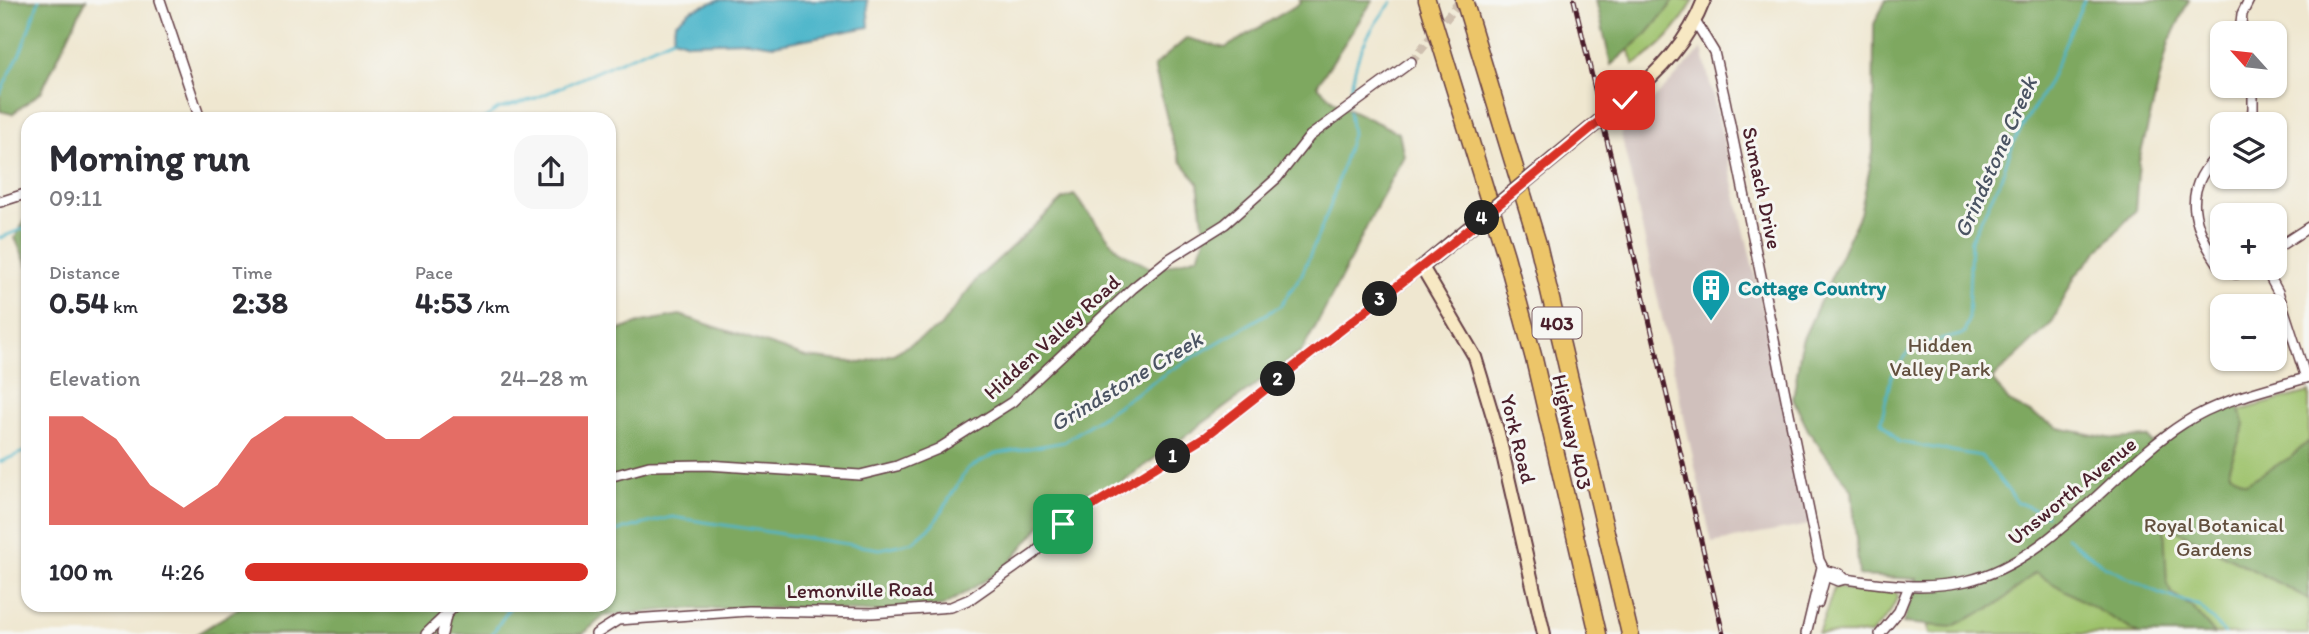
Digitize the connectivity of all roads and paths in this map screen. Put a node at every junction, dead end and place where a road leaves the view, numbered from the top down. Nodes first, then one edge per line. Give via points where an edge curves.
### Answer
1 (160, 0) edge
2 (1427, 0) edge
3 (1464, 0) edge
4 (1704, 0) edge
5 (2249, 0) edge
6 (1695, 21) junction
7 (2241, 21) edge
8 (1411, 62) tunnel mouth
9 (198, 112) edge
10 (2210, 162) edge
11 (21, 195) edge
12 (0, 202) edge
13 (2309, 227) edge
14 (2287, 241) edge
15 (2210, 248) edge
16 (1422, 267) junction
17 (2272, 280) edge
18 (2308, 377) edge
19 (616, 475) edge
20 (1824, 569) junction
21 (1909, 586) junction
22 (450, 612) edge
23 (446, 617) junction
24 (426, 634) edge
25 (442, 634) edge
26 (596, 634) edge
27 (1544, 634) edge
28 (1598, 634) edge
29 (1630, 634) edge
30 (1806, 634) edge
31 (1880, 634) edge

1 - 9 street
2 - 28 highway, Highway 403 / 403 via 1510,268
3 - 29 highway, Highway 403 / 403 via 1538,244
4 - 6 street, Lemonville Road
5 - 7 street
6 - 16 street, Lemonville Road, bridge via 1674,54 1625,100
6 - 20 street, Sumach Drive via 1714,52
8 - 19 street, Hidden Valley Road via 1310,136 1277,178 1225,224 1133,288 1012,402 938,449 860,475 708,465 649,466
10 - 15 street via 2194,190 2194,205
11 - 12 street
13 - 14 street
16 - 26 street, Lemonville Road via 1206,436 1063,524 1034,554 970,599 951,607 872,613 749,611 618,620
16 - 27 street, York Road via 1475,357
17 - 18 street
18 - 21 street, Unsworth Avenue via 2217,406 2185,422 2008,565 1942,585
20 - 21 street, Unsworth Avenue via 1838,581
20 - 30 street via 1820,600
21 - 31 street via 1899,611
22 - 23 street
23 - 24 street
23 - 25 street

